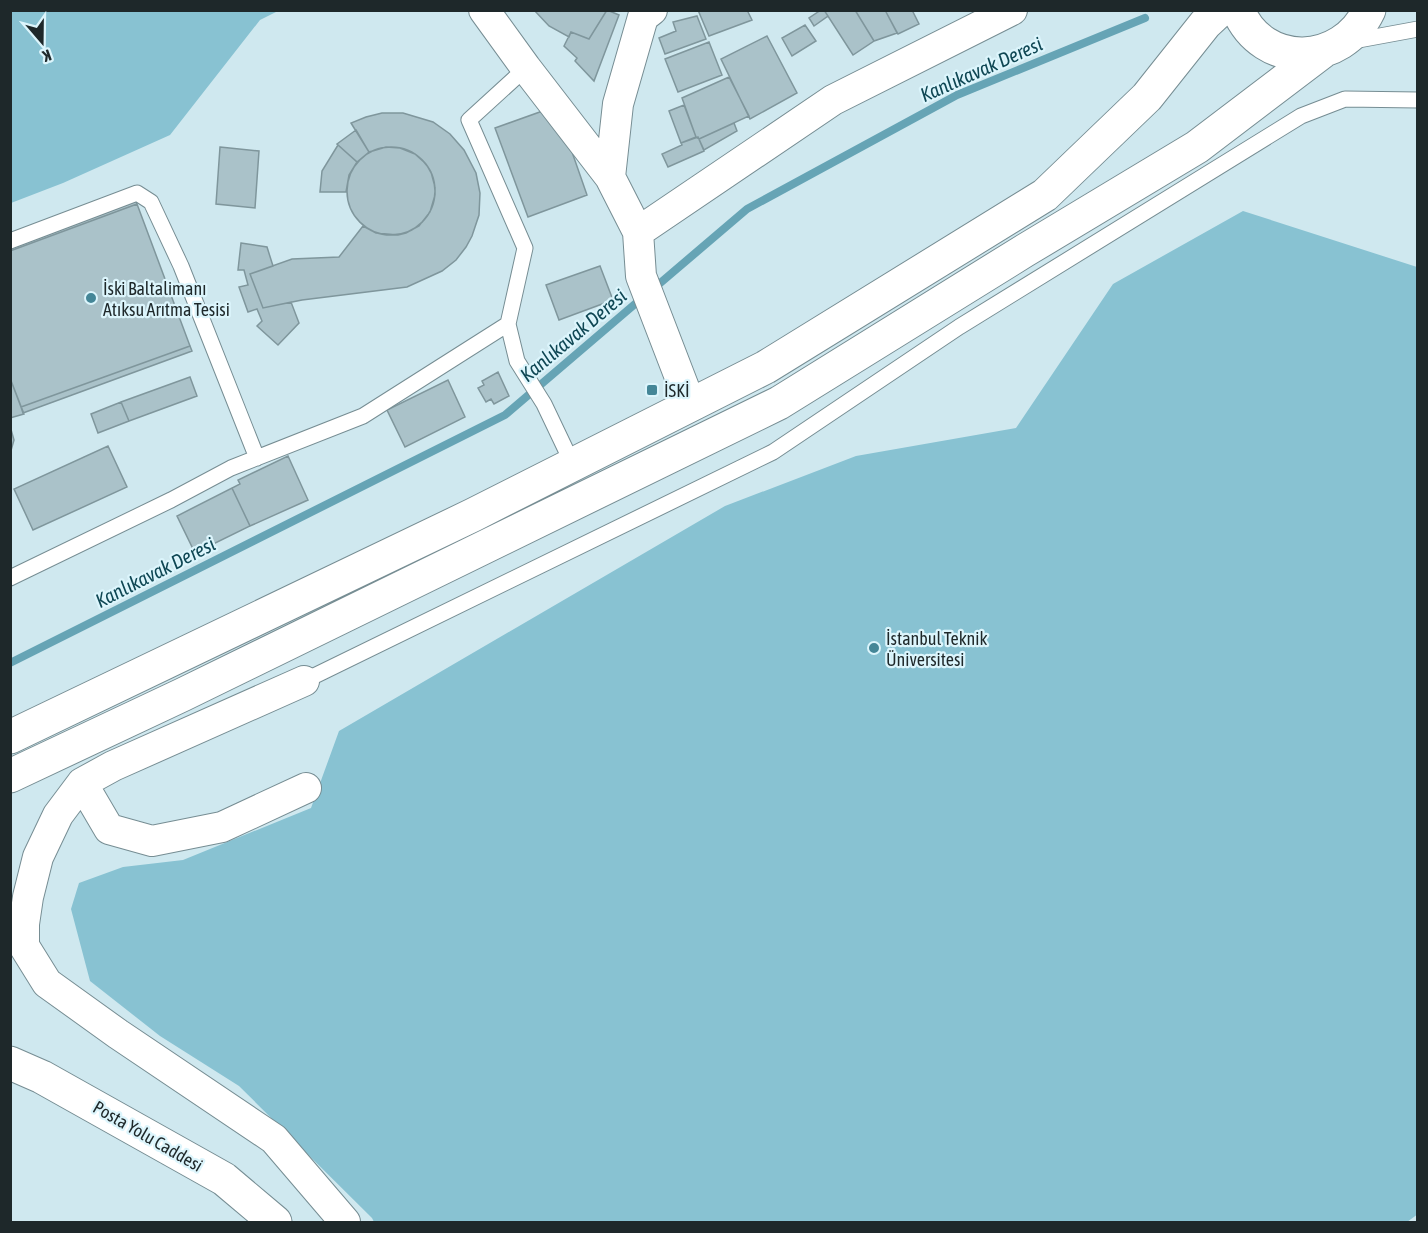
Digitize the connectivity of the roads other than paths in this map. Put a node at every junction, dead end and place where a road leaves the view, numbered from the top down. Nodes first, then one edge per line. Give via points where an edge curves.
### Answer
1 (484, 10) edge
2 (651, 10) edge
3 (1012, 10) edge
4 (1220, 10) edge
5 (1238, 10) edge
6 (1369, 10) edge
7 (1418, 29) edge
8 (1332, 48) junction
9 (526, 68) junction
10 (1418, 100) edge
11 (610, 177) junction
12 (638, 232) junction
13 (10, 241) edge
14 (508, 324) junction
15 (691, 406) junction
16 (257, 458) junction
17 (573, 465) junction
18 (10, 578) edge
19 (304, 681) joint
20 (10, 737) edge
21 (10, 776) edge
22 (82, 783) junction
23 (306, 788) dead end
24 (10, 1064) edge
25 (275, 1222) edge
26 (345, 1222) edge

1 - 9 street
2 - 11 street via 643,17 618,105
3 - 12 street via 833,99
4 - 15 main road via 1147,97 1045,195 766,367
5 - 8 main road via 1259,39 1273,48 1306,55
6 - 8 main road via 1357,30
7 - 8 lane
8 - 21 main road via 1197,147 779,403
9 - 11 street
9 - 14 lane via 469,120 525,248
10 - 19 lane via 1345,99 1300,116 959,327 772,452
11 - 12 street
12 - 15 street via 641,276
13 - 16 lane via 137,193 151,202 181,266
14 - 16 lane via 363,416
14 - 17 lane via 517,361 544,404
15 - 17 main road
16 - 18 lane
17 - 20 main road
19 - 22 street
22 - 23 street via 109,829 152,841 222,827
22 - 26 street via 58,815 38,857 28,897 24,946 47,983 274,1139
24 - 25 main road, Posta Yolu Caddesi via 42,1077 224,1179

